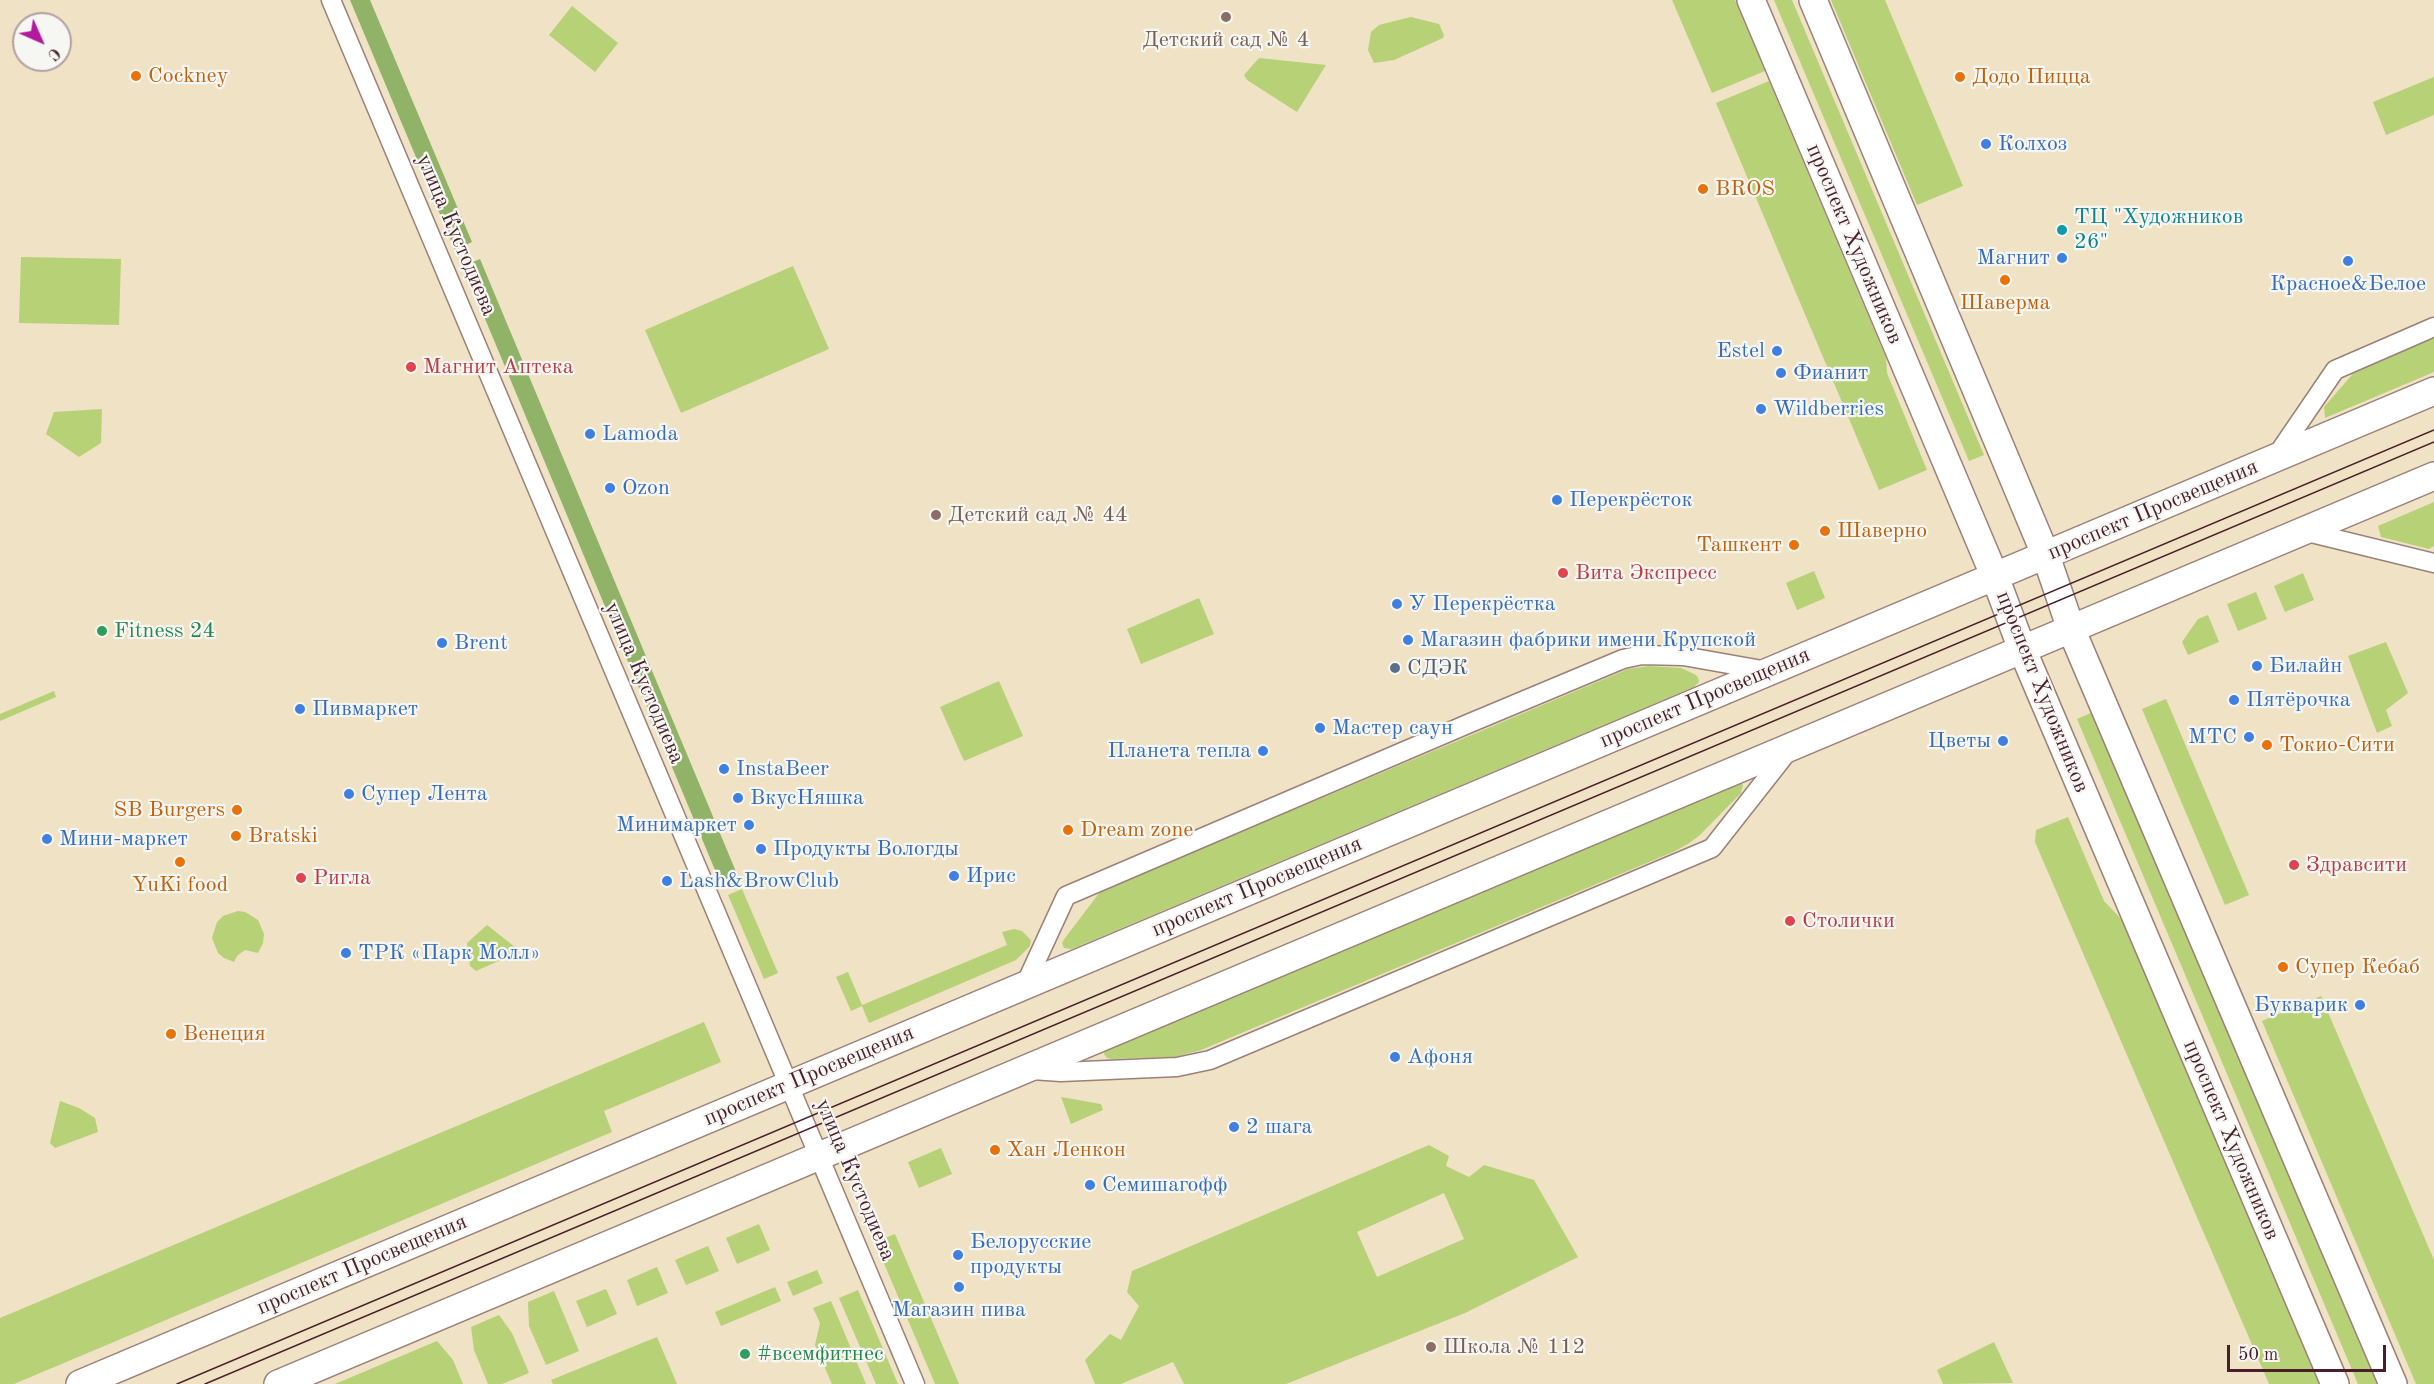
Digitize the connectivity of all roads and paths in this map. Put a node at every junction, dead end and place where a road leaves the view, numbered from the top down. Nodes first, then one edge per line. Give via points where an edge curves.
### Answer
1 (330, 0) edge
2 (1751, 0) edge
3 (1813, 0) edge
4 (2434, 327) edge
5 (2434, 391) edge
6 (2275, 459) junction
7 (2434, 476) edge
8 (2303, 531) junction
9 (2046, 556) junction
10 (2434, 563) edge
11 (1995, 577) junction
12 (2071, 628) junction
13 (2022, 649) junction
14 (1769, 671) junction
15 (1792, 747) junction
16 (1025, 985) junction
17 (1024, 1070) junction
18 (789, 1085) junction
19 (819, 1157) junction
20 (80, 1384) edge
21 (278, 1384) edge
22 (915, 1384) edge
23 (2335, 1384) edge
24 (2393, 1384) edge

1 - 18 street, улица Кустодиева
2 - 11 main road, проспект Художников
3 - 9 main road
4 - 6 street via 2335,370
5 - 6 main road, проспект Просвещения
6 - 9 main road, проспект Просвещения
7 - 8 main road
8 - 10 street
8 - 12 main road
9 - 11 main road, проспект Просвещения
9 - 12 main road
11 - 13 main road, проспект Художников
11 - 14 main road, проспект Просвещения
12 - 13 main road
12 - 24 main road
13 - 15 main road
13 - 23 main road, проспект Художников
14 - 16 main road, проспект Просвещения
14 - 16 street via 1683,656 1642,655 1623,659 1470,723 1066,896
15 - 17 main road
15 - 17 street via 1712,848 1221,1055 1176,1067
16 - 18 main road, проспект Просвещения
17 - 19 main road
18 - 19 street, улица Кустодиева
18 - 20 main road, проспект Просвещения
19 - 21 main road
19 - 22 street, улица Кустодиева

